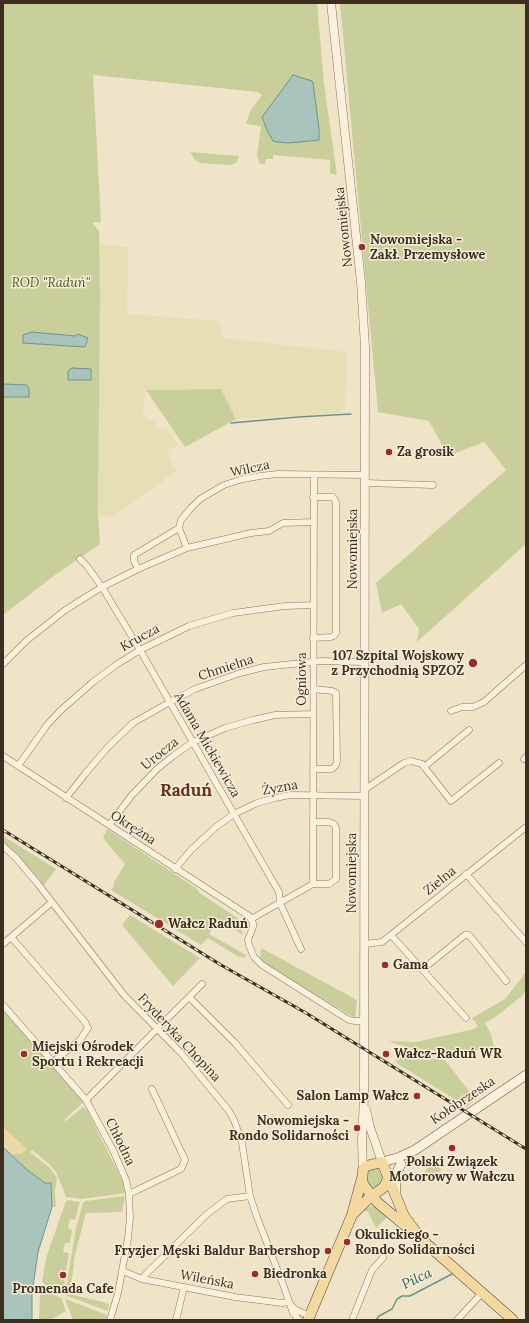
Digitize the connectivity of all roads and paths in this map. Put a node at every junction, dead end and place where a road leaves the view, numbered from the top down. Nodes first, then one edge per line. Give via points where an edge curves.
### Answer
1 (331, 3) edge
2 (314, 475) junction
3 (365, 479) junction
4 (433, 485) dead end
5 (313, 497) junction
6 (314, 522) junction
7 (179, 528) junction
8 (187, 548) junction
9 (80, 559) dead end
10 (138, 569) junction
11 (102, 587) junction
12 (314, 605) junction
13 (313, 638) junction
14 (140, 650) junction
15 (314, 662) junction
16 (365, 662) junction
17 (3, 664) edge
18 (526, 665) edge
19 (314, 690) junction
20 (170, 702) junction
21 (451, 711) dead end
22 (313, 714) junction
23 (470, 730) dead end
24 (193, 742) junction
25 (3, 756) edge
26 (500, 763) dead end
27 (18, 766) junction
28 (424, 766) junction
29 (313, 769) junction
30 (364, 793) junction
31 (313, 795) junction
32 (66, 798) junction
33 (234, 814) junction
34 (313, 822) junction
35 (109, 825) junction
36 (526, 827) edge
37 (3, 846) edge
38 (175, 869) junction
39 (466, 874) junction
40 (313, 884) junction
41 (52, 902) junction
42 (280, 902) junction
43 (251, 919) junction
44 (391, 935) junction
45 (11, 937) junction
46 (526, 942) edge
47 (3, 944) edge
48 (364, 944) junction
49 (301, 950) dead end
50 (423, 969) junction
51 (506, 981) dead end
52 (202, 984) dead end
53 (189, 997) junction
54 (3, 1005) edge
55 (466, 1018) dead end
56 (363, 1021) junction
57 (156, 1028) junction
58 (53, 1062) junction
59 (526, 1075) edge
60 (152, 1088) dead end
61 (364, 1097) junction
62 (86, 1100) junction
63 (288, 1105) dead end
64 (415, 1150) junction
65 (382, 1162) junction
66 (401, 1164) junction
67 (362, 1174) junction
68 (388, 1180) junction
69 (129, 1194) junction
70 (250, 1196) junction
71 (371, 1196) junction
72 (398, 1203) junction
73 (352, 1215) junction
74 (421, 1239) junction
75 (383, 1258) dead end
76 (122, 1271) junction
77 (142, 1279) junction
78 (184, 1287) junction
79 (482, 1293) junction
80 (289, 1303) junction
81 (309, 1318) edge
82 (110, 1320) edge
83 (176, 1320) edge
84 (299, 1320) edge
85 (352, 1320) edge
86 (457, 1320) edge
87 (512, 1320) edge

1 - 3 street, Nowomiejska via 362,282 365,347
2 - 3 street, Wilcza
2 - 5 street, Ogniowa
2 - 7 street, Wilcza via 260,476 224,485 200,499 181,520
3 - 4 street, Wilcza
3 - 16 street, Nowomiejska
5 - 6 street, Ogniowa
5 - 13 street via 333,497 336,502 336,633 331,638
6 - 8 street via 283,523 269,531
6 - 12 street, Ogniowa
7 - 8 street
7 - 10 street via 134,555
8 - 10 street
9 - 11 street, Adama Mickiewicza
10 - 11 street
11 - 14 street, Adama Mickiewicza
11 - 17 street via 45,625
12 - 13 street, Ogniowa
12 - 14 street, Krucza via 233,613 189,626
13 - 15 street, Ogniowa
14 - 20 street, Adama Mickiewicza
14 - 27 street, Krucza via 93,682 60,711
15 - 16 street, Chmielna
15 - 19 street, Ogniowa
15 - 20 street, Chmielna via 264,667 240,673
16 - 30 street, Nowomiejska
18 - 21 street via 484,702
19 - 22 street, Ogniowa
19 - 29 street via 332,691 338,697 336,765 332,769
20 - 24 street, Adama Mickiewicza
20 - 32 street, Chmielna via 133,722
22 - 24 street, Urocza via 275,715 253,720
22 - 29 street, Ogniowa
23 - 28 street
24 - 33 street, Adama Mickiewicza
24 - 35 street, Urocza via 157,769 132,795
25 - 27 street, Okrężna
26 - 28 street via 451,801
27 - 32 street, Okrężna
28 - 30 street via 411,761 404,763
29 - 31 street, Ogniowa
30 - 31 street, Żyzna
30 - 48 street, Nowomiejska
31 - 33 street, Żyzna via 275,798
31 - 34 street, Ogniowa
32 - 35 street, Okrężna
33 - 38 street, Żyzna via 205,836
33 - 42 street, Adama Mickiewicza via 279,892
34 - 40 street, Ogniowa
34 - 40 street via 329,822 336,828 336,879 329,884
35 - 38 street, Okrężna
36 - 39 street, Zielna
37 - 41 street, Fryderyka Chopina
38 - 43 street, Okrężna
39 - 44 street, Zielna
39 - 46 street
40 - 42 street
41 - 45 street
41 - 57 street, Fryderyka Chopina via 120,991
42 - 43 street
42 - 49 street, Adama Mickiewicza
43 - 56 street via 253,927 248,940 258,961 349,1020
44 - 48 street, Zielna via 382,942
44 - 50 street
45 - 47 street
45 - 58 street via 88,1028 80,1040
48 - 56 street, Nowomiejska
50 - 51 street via 465,935 469,935
50 - 55 street
52 - 53 street
53 - 57 street
53 - 63 street via 235,1043
54 - 58 street, Chłodna
56 - 61 street, Nowomiejska
57 - 62 street
57 - 70 street, Fryderyka Chopina via 217,1094 234,1120 242,1143
58 - 62 street, Chłodna
59 - 64 main road, Kołobrzeska
60 - 69 street via 185,1160 181,1169
61 - 65 street, Nowomiejska via 367,1118
61 - 67 street, Nowomiejska
62 - 69 street, Chłodna via 120,1165
64 - 65 main road, Kołobrzeska
64 - 66 main road, Kołobrzeska
65 - 67 main road via 369,1164
65 - 68 main road
66 - 68 main road, Kołobrzeska
66 - 72 main road via 395,1180
67 - 71 main road
67 - 73 main road
68 - 71 main road via 384,1187
68 - 72 main road
69 - 76 street, Chłodna via 130,1218
70 - 77 street via 227,1198 207,1214
70 - 80 street, Fryderyka Chopina
71 - 73 main road
71 - 74 main road
72 - 74 main road
73 - 81 main road
74 - 79 main road
75 - 85 street via 372,1270
76 - 77 street, Wileńska
76 - 82 street, Chłodna
77 - 78 street, Wileńska
78 - 80 street, Wileńska via 235,1297
78 - 83 street
79 - 86 street
79 - 87 main road
80 - 81 street
80 - 84 street, Fryderyka Chopina

